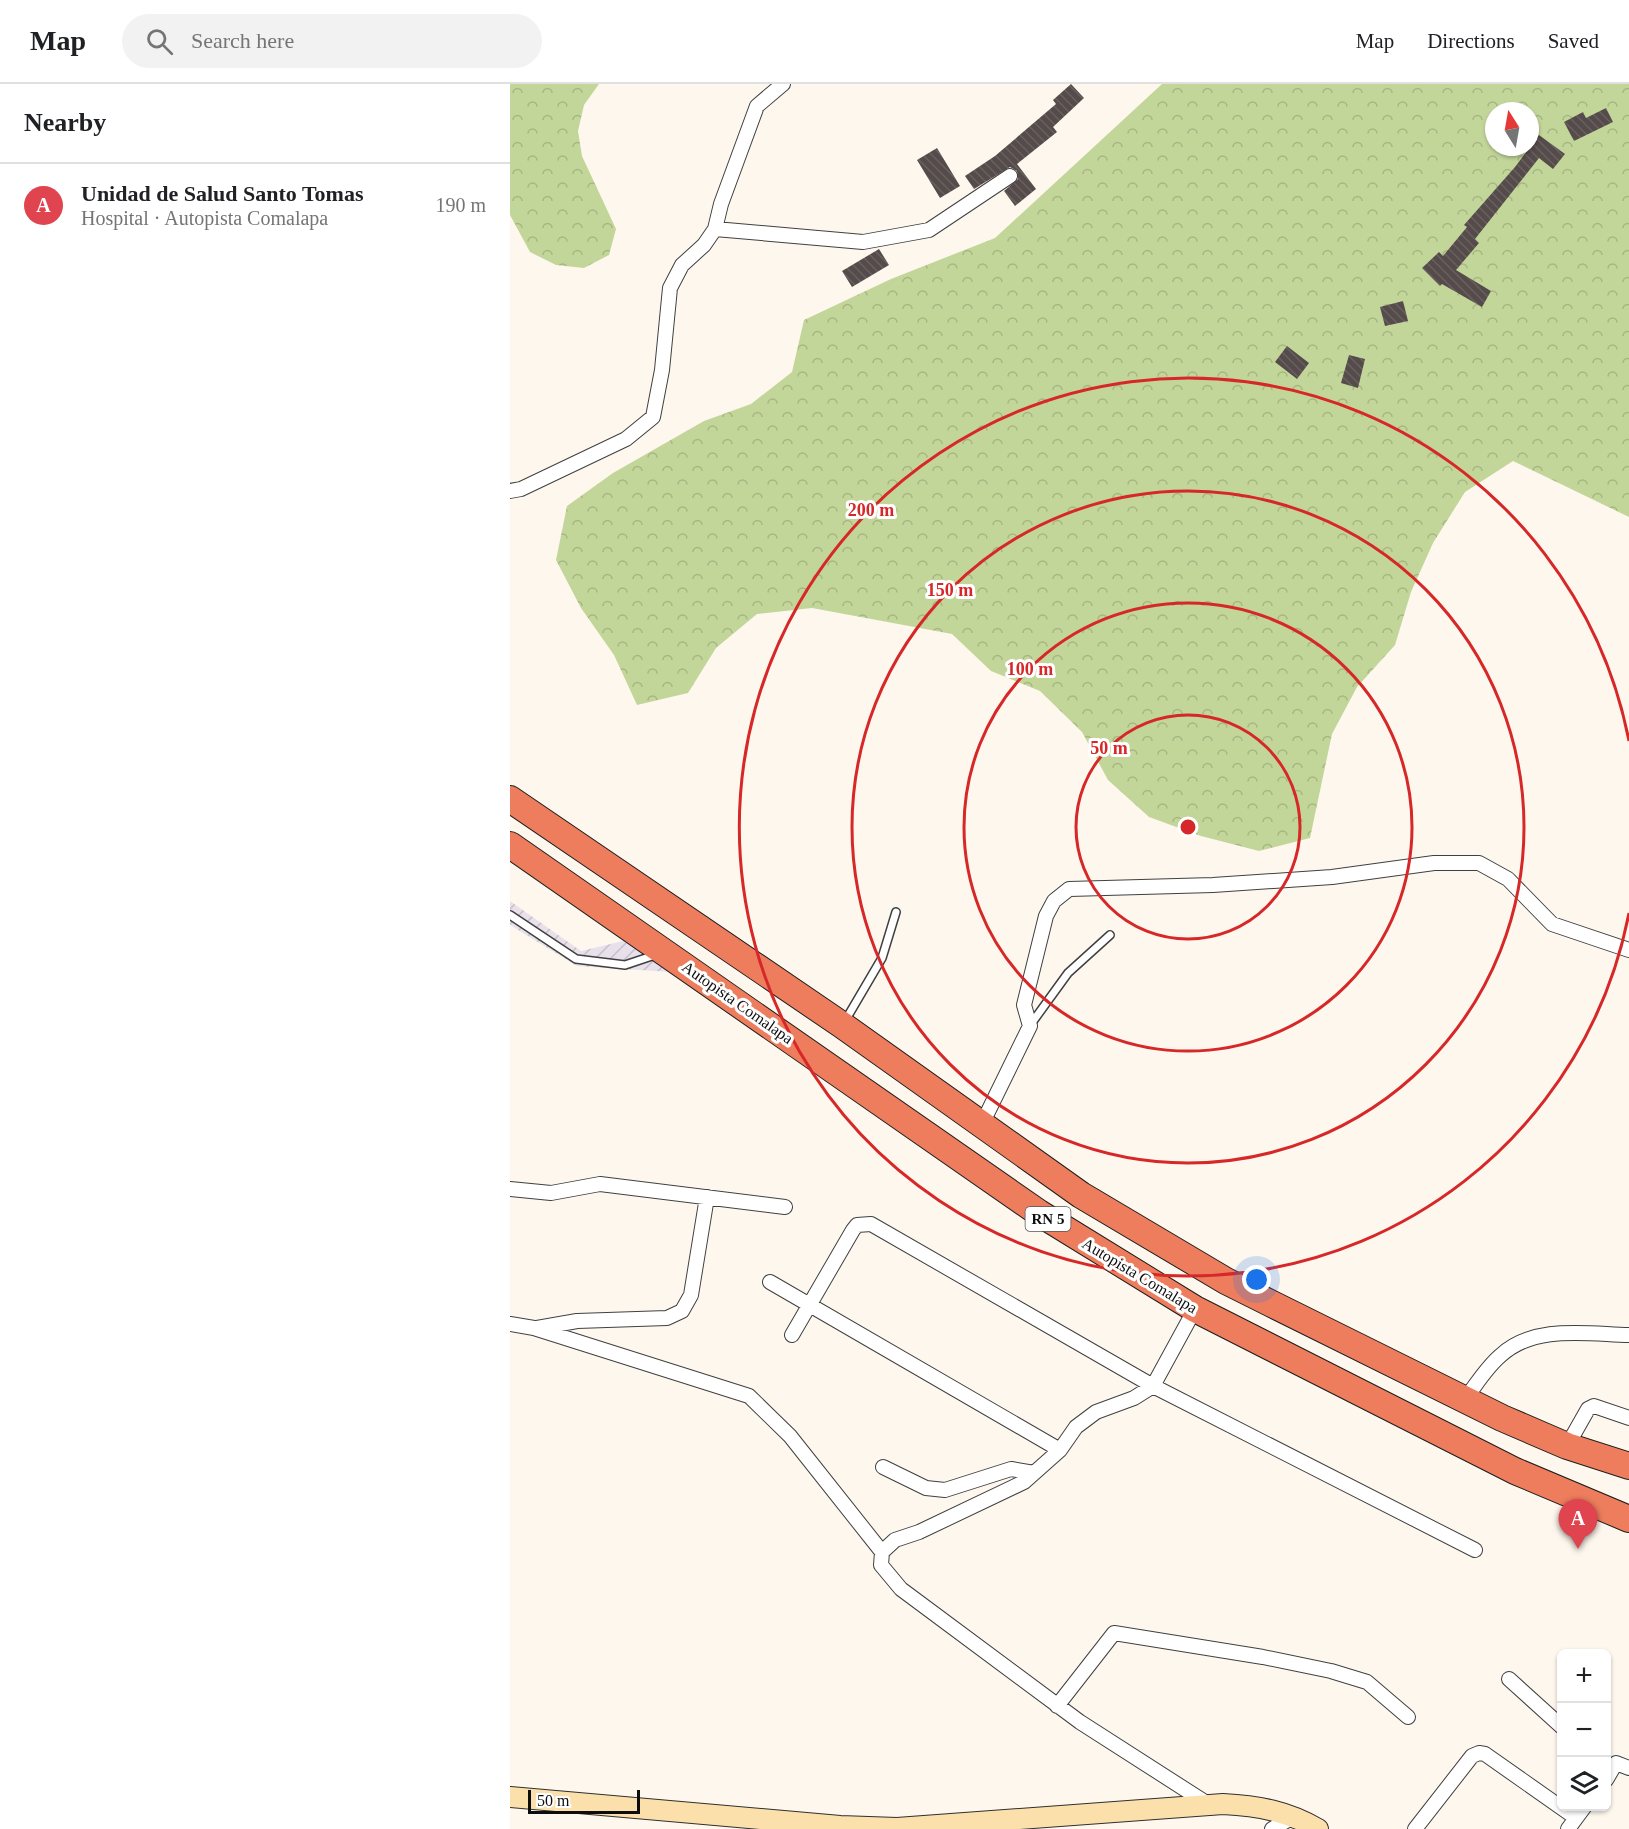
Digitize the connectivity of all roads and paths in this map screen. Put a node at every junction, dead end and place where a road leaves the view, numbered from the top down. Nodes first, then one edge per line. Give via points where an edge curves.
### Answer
1 (783, 84) edge
2 (1011, 176) dead end
3 (715, 230) junction
4 (510, 491) edge
5 (510, 799) edge
6 (510, 845) edge
7 (896, 912) dead end
8 (510, 915) edge
9 (1110, 935) dead end
10 (1629, 950) edge
11 (666, 952) junction
12 (842, 1025) junction
13 (1030, 1026) junction
14 (981, 1126) junction
15 (510, 1189) edge
16 (707, 1197) junction
17 (785, 1207) dead end
18 (770, 1282) dead end
19 (810, 1306) junction
20 (1195, 1310) junction
21 (510, 1324) edge
22 (534, 1328) junction
23 (792, 1335) dead end
24 (1629, 1335) edge
25 (1153, 1386) junction
26 (1465, 1399) junction
27 (1629, 1418) edge
28 (1567, 1446) junction
29 (1060, 1450) junction
30 (1629, 1466) edge
31 (883, 1467) dead end
32 (1034, 1473) junction
33 (1629, 1519) edge
34 (1475, 1550) dead end
35 (882, 1552) junction
36 (1509, 1679) dead end
37 (1057, 1706) junction
38 (1408, 1717) dead end
39 (1557, 1722) edge
40 (510, 1797) edge
41 (1211, 1806) junction
42 (1581, 1811) edge
43 (1295, 1816) junction
44 (1572, 1823) edge
45 (1272, 1829) edge
46 (1318, 1829) edge
47 (1415, 1829) edge

1 - 3 street via 757,105
2 - 3 street via 929,230 863,242
3 - 4 street via 682,265 670,288 653,417 626,438
5 - 12 highway, RN 5
6 - 11 highway, Autopista Comalapa / RN 5
7 - 12 lane via 882,958
8 - 11 lane via 576,959 625,965
9 - 13 lane via 1068,973
10 - 13 street via 1552,924 1508,879 1479,863 1434,863 1332,877 1213,885 1069,889 1054,901 1046,916 1024,1005
11 - 20 highway, Autopista Comalapa / RN 5 via 1038,1213
12 - 14 highway, RN 5
13 - 14 street
14 - 26 highway, RN 5 via 1081,1195 1226,1281
15 - 16 street via 551,1193 600,1184
16 - 17 street
16 - 22 street via 691,1295 682,1311 667,1318 577,1321
18 - 19 street
19 - 23 street
19 - 25 street via 853,1230 857,1225 871,1224
19 - 29 street
20 - 25 street
20 - 33 highway, Autopista Comalapa / RN 5 via 1515,1471
21 - 22 street
22 - 35 street via 749,1396 790,1436
24 - 26 street via 1556,1333 1522,1341 1500,1355
25 - 29 street via 1134,1398 1096,1412 1076,1427
25 - 34 street
26 - 28 highway, RN 5
27 - 28 street via 1594,1406 1588,1409
28 - 30 highway, RN 5
29 - 32 street
31 - 32 street via 926,1488 945,1490 1011,1469
32 - 35 street via 1024,1482 895,1540
35 - 37 street via 881,1565 901,1589
36 - 39 street
37 - 38 street via 1114,1633 1331,1671 1367,1682
37 - 41 street
40 - 41 main road via 897,1828
41 - 43 main road via 1259,1806
42 - 44 street
43 - 45 street
43 - 46 main road
44 - 47 street via 1479,1753 1472,1756

